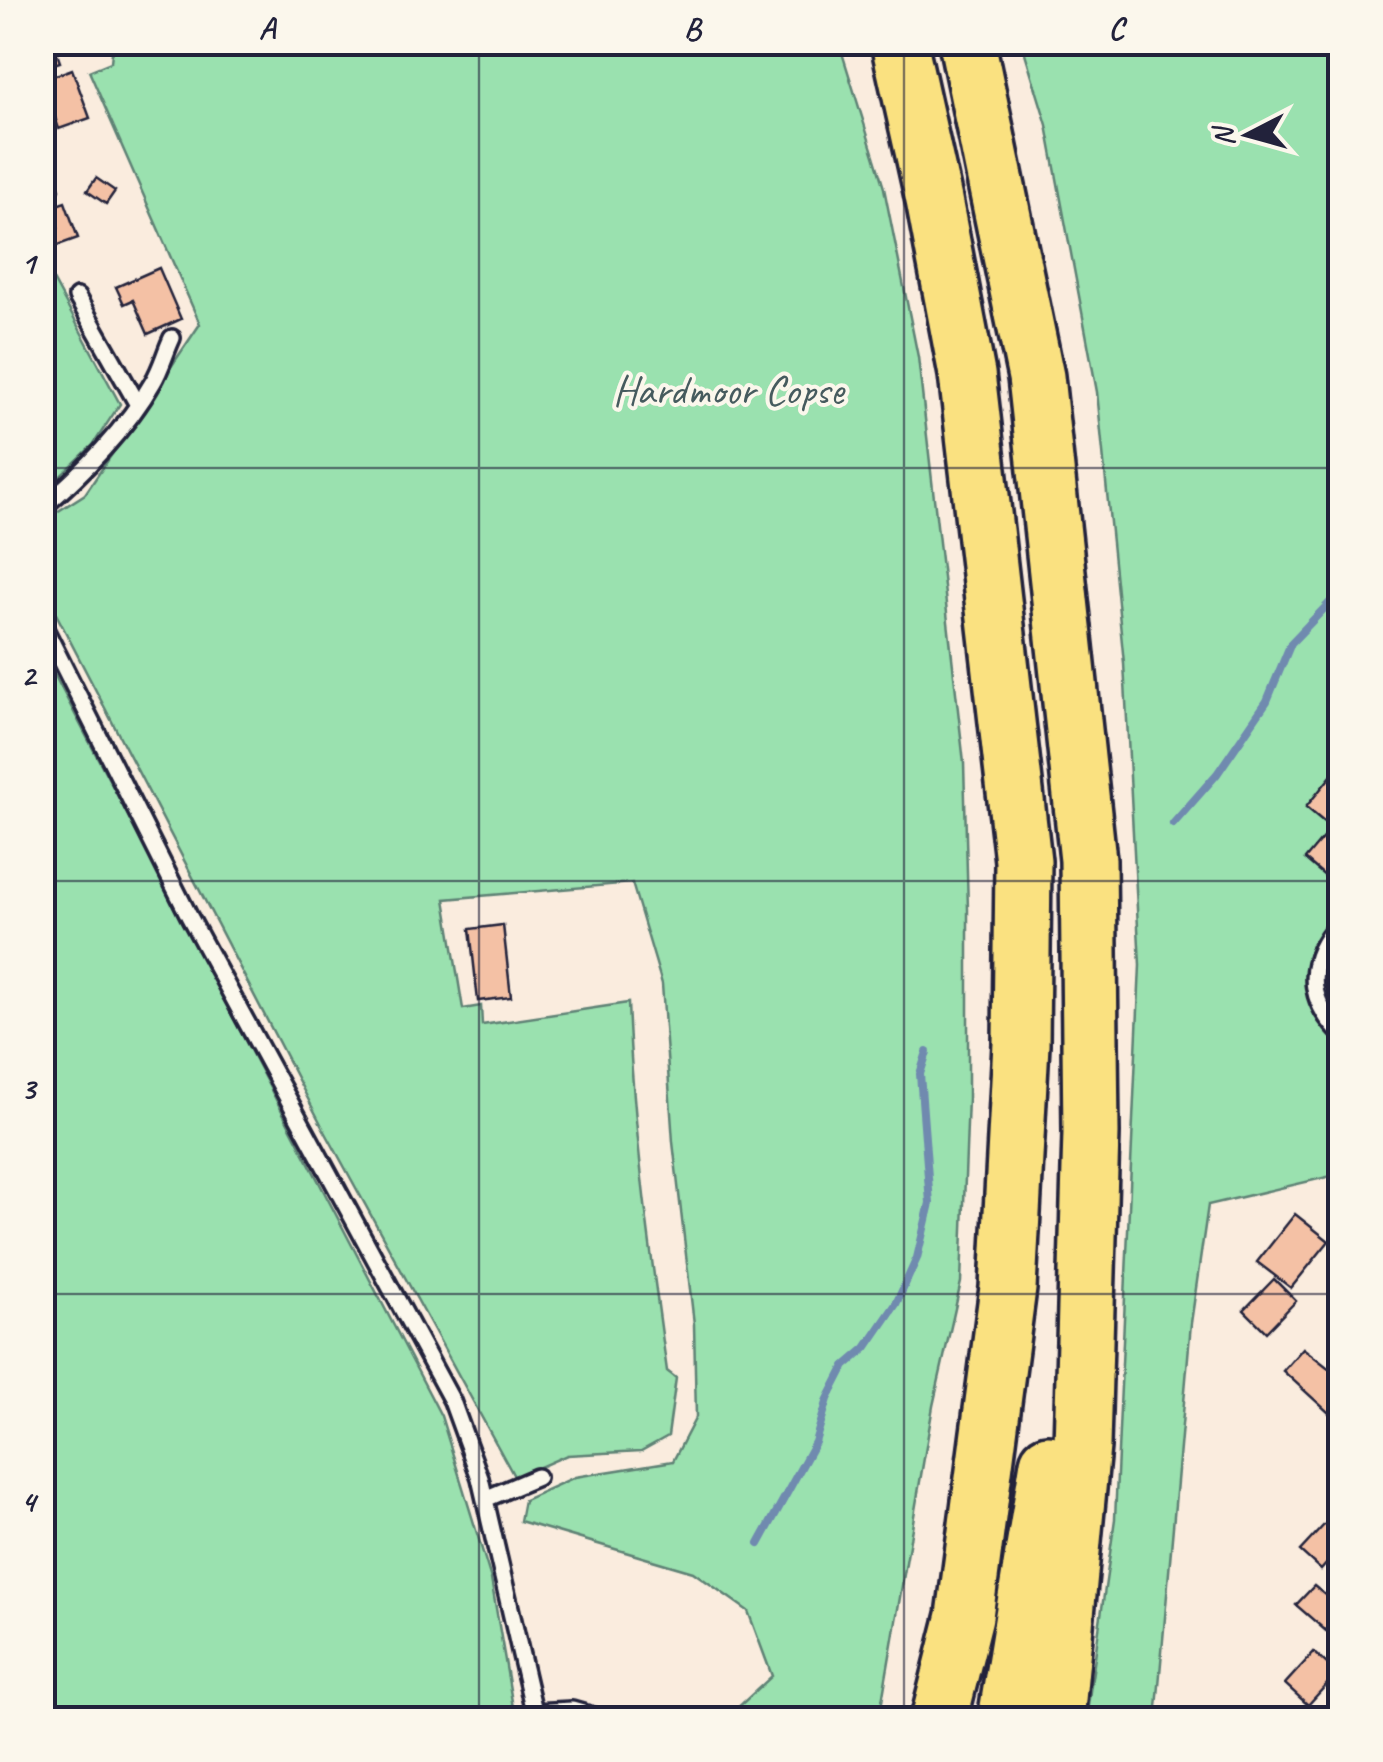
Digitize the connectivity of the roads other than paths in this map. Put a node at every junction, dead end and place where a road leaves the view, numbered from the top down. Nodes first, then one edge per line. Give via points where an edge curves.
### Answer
1 (898, 42) edge
2 (967, 42) edge
3 (77, 296) dead end
4 (172, 338) dead end
5 (138, 403) junction
6 (42, 508) edge
7 (42, 623) edge
8 (1340, 922) edge
9 (1340, 1033) edge
10 (1091, 1133) junction
11 (537, 1477) dead end
12 (485, 1499) junction
13 (535, 1716) edge
14 (607, 1720) edge
15 (939, 1720) edge
16 (1006, 1720) edge
17 (1056, 1720) edge

1 - 15 highway via 967,374 1023,861 1008,1288 965,1616
2 - 10 highway via 1036,378 1088,860
3 - 5 lane
4 - 5 lane
5 - 6 lane via 86,471
7 - 12 lane via 189,916 452,1400
8 - 9 lane via 1322,942 1313,974 1321,1008
10 - 16 highway
10 - 17 highway via 1082,1446
11 - 12 lane
12 - 13 lane
13 - 14 lane via 572,1710

